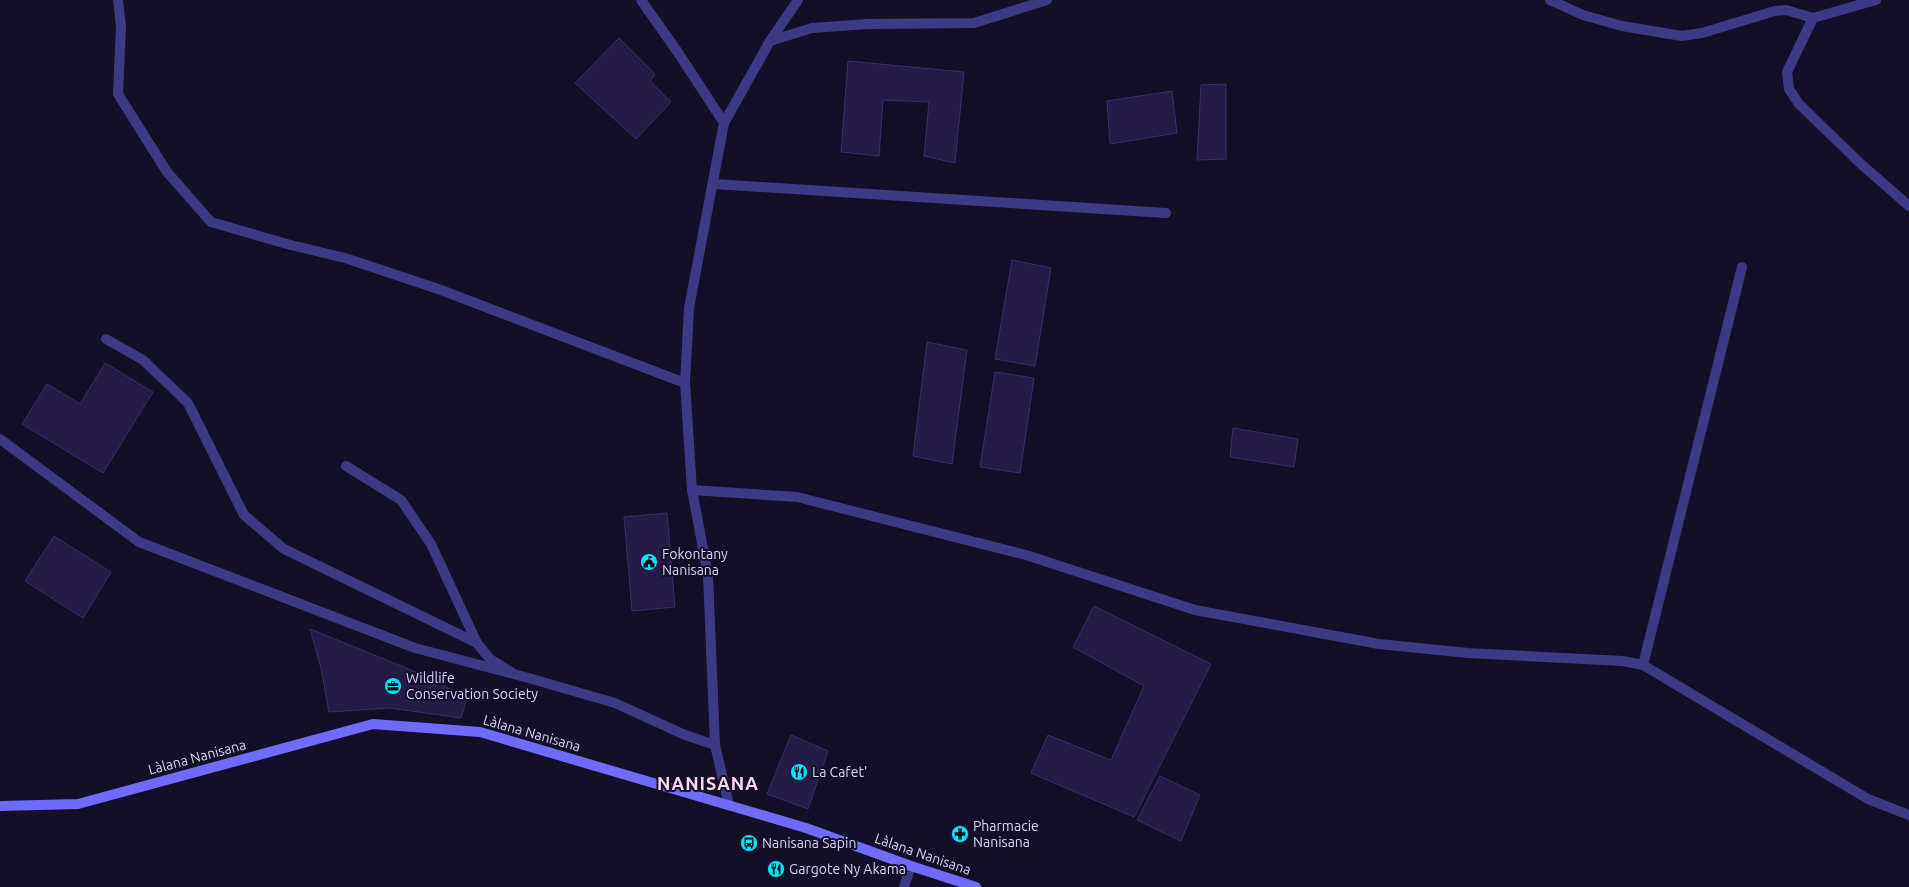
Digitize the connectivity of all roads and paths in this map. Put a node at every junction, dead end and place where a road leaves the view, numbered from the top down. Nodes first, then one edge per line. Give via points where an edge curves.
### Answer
1 (118, 0) edge
2 (641, 0) edge
3 (798, 0) edge
4 (1047, 0) edge
5 (1550, 0) edge
6 (1876, 0) edge
7 (1812, 18) junction
8 (770, 41) junction
9 (724, 124) junction
10 (714, 184) junction
11 (1909, 206) edge
12 (1166, 213) dead end
13 (1742, 267) dead end
14 (106, 339) dead end
15 (685, 383) junction
16 (0, 439) edge
17 (346, 466) dead end
18 (692, 490) junction
19 (477, 643) junction
20 (1643, 665) junction
21 (515, 675) junction
22 (714, 744) junction
23 (729, 804) junction
24 (0, 806) edge
25 (1909, 815) edge
26 (911, 866) junction
27 (904, 887) edge
28 (976, 887) edge

1 - 15 street via 121,28 118,94 167,172 212,222 345,258 442,290
2 - 9 street
3 - 8 street
4 - 8 street via 974,23 868,24 812,28
5 - 7 street via 1583,15 1622,26 1682,36 1702,33 1775,11 1786,10
6 - 7 street
7 - 11 street via 1787,72 1789,89 1799,104
8 - 9 street
9 - 10 street
10 - 12 street
10 - 15 street via 689,308
13 - 20 street
14 - 19 street via 144,360 188,403 244,515 284,549
15 - 18 street
16 - 21 street via 139,542 415,648
17 - 19 street via 401,500 431,544
18 - 20 street via 797,497 1026,555 1195,610 1318,633 1379,644 1460,653 1623,661
18 - 22 street via 708,575
19 - 21 street via 490,659
20 - 25 street via 1868,799
21 - 22 street via 615,703 686,735
22 - 23 street
23 - 24 street, Làlana Nanisana via 480,732 373,724 78,804
23 - 26 street, Làlana Nanisana via 806,828
26 - 27 street
26 - 28 street, Làlana Nanisana

